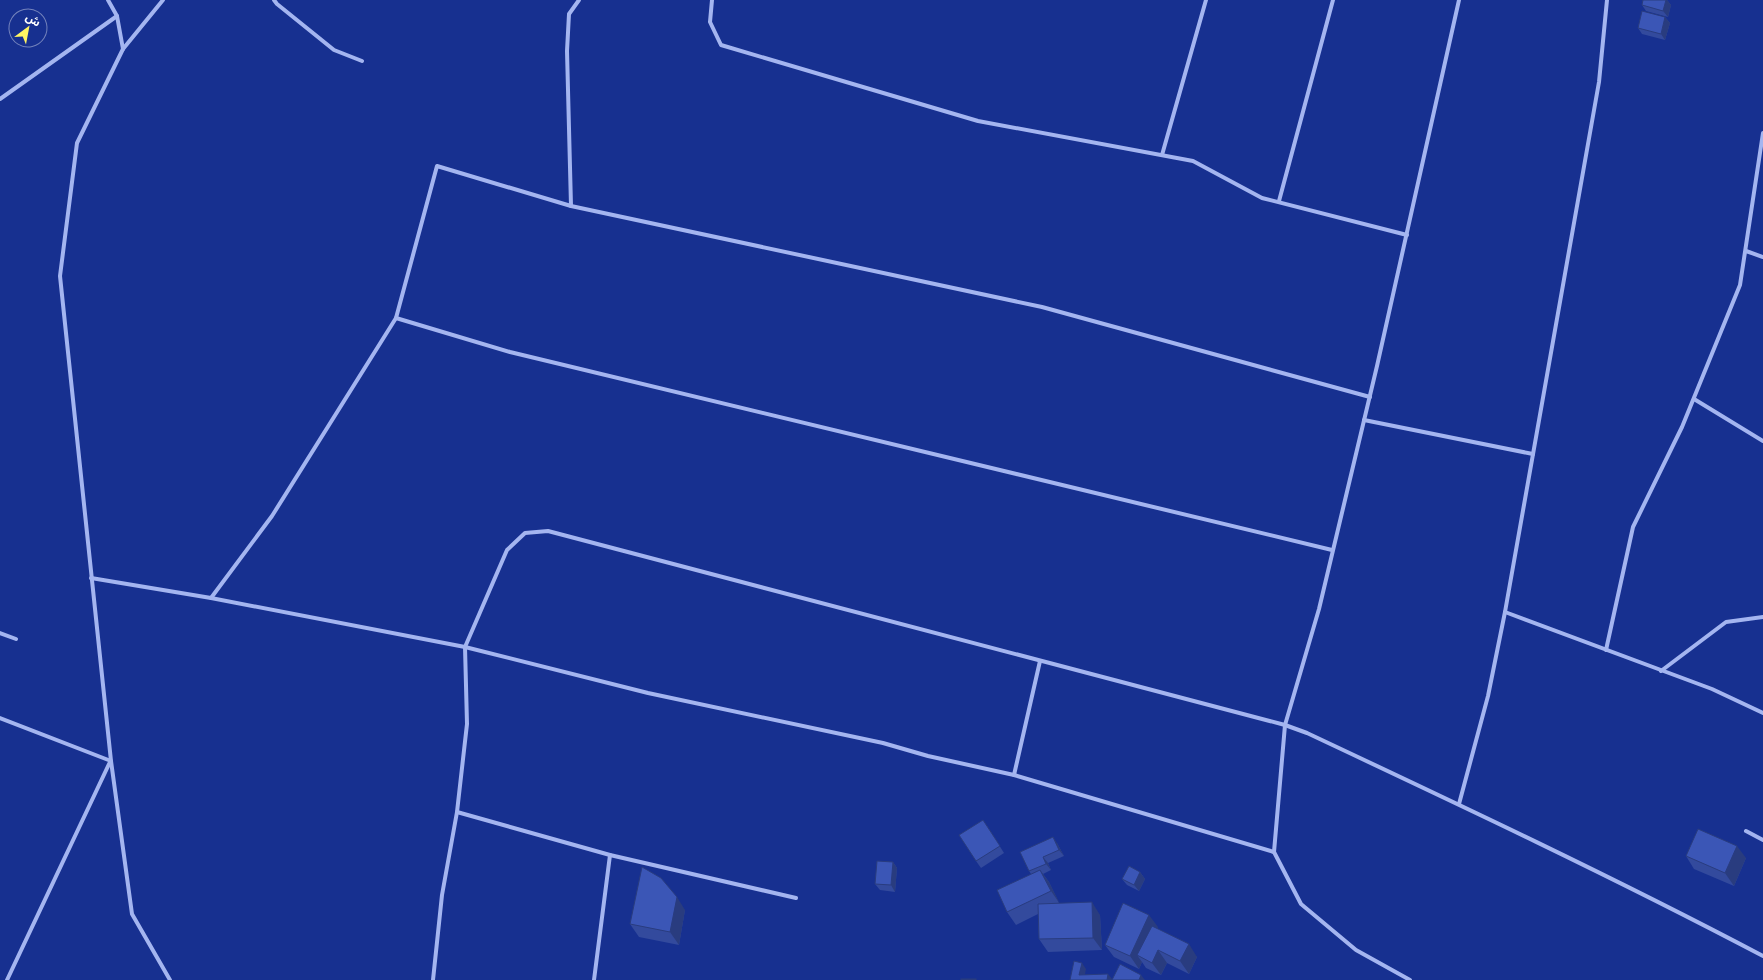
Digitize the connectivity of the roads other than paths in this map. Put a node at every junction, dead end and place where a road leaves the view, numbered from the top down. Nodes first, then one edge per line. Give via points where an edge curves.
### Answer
1 (108, 0) edge
2 (163, 0) edge
3 (274, 0) edge
4 (579, 0) edge
5 (712, 0) edge
6 (1206, 0) edge
7 (1333, 0) edge
8 (1459, 0) edge
9 (1608, 0) edge
10 (117, 16) junction
11 (123, 49) junction
12 (362, 61) dead end
13 (0, 99) edge
14 (1763, 133) edge
15 (1162, 156) junction
16 (1279, 201) junction
17 (571, 206) junction
18 (1407, 235) junction
19 (1746, 251) junction
20 (1763, 257) edge
21 (396, 318) junction
22 (1370, 397) junction
23 (1694, 399) junction
24 (1364, 420) junction
25 (1763, 441) edge
26 (1533, 454) junction
27 (1332, 550) junction
28 (91, 578) junction
29 (211, 598) junction
30 (1505, 612) junction
31 (1763, 617) edge
32 (0, 632) edge
33 (16, 640) dead end
34 (465, 647) junction
35 (1606, 650) junction
36 (1040, 661) junction
37 (1661, 671) junction
38 (1763, 713) edge
39 (0, 718) edge
40 (1285, 725) junction
41 (110, 761) junction
42 (1014, 775) junction
43 (1459, 804) junction
44 (457, 812) junction
45 (1746, 831) dead end
46 (1763, 840) edge
47 (1274, 852) junction
48 (610, 855) junction
49 (796, 898) dead end
50 (1763, 956) edge
51 (7, 980) edge
52 (170, 980) edge
53 (433, 980) edge
54 (594, 980) edge
55 (1410, 980) edge

1 - 10 street
2 - 11 street
3 - 12 street via 334,50
4 - 17 street via 569,14 566,51
5 - 15 street via 710,22 721,45 978,121
6 - 15 street
7 - 16 street
8 - 18 street
9 - 26 street via 1599,82
10 - 11 street
10 - 13 street
11 - 28 street via 77,143 60,276
14 - 19 street
15 - 16 street via 1193,161 1262,198
16 - 18 street
17 - 21 street via 437,166
17 - 22 street via 1042,307
18 - 22 street
19 - 20 street
19 - 23 street via 1740,285
21 - 27 street via 510,352
21 - 29 street via 272,516
22 - 24 street
23 - 25 street
23 - 35 street via 1634,527
24 - 26 street
24 - 27 street
26 - 30 street
27 - 40 street
28 - 29 street
28 - 41 street
29 - 34 street
30 - 35 street
30 - 43 street via 1488,696
31 - 37 street via 1726,622
32 - 33 street
34 - 36 street via 507,550 525,533 548,531
34 - 42 street via 648,693 884,743 928,756
34 - 44 street via 468,724
35 - 37 street
36 - 40 street
36 - 42 street
37 - 38 street via 1712,689
39 - 41 street
40 - 43 street
40 - 47 street
41 - 51 street
41 - 52 street via 132,914
42 - 47 street
43 - 50 street
44 - 48 street
44 - 53 street via 442,895
45 - 46 street
47 - 55 street via 1302,904 1356,950
48 - 49 street
48 - 54 street

